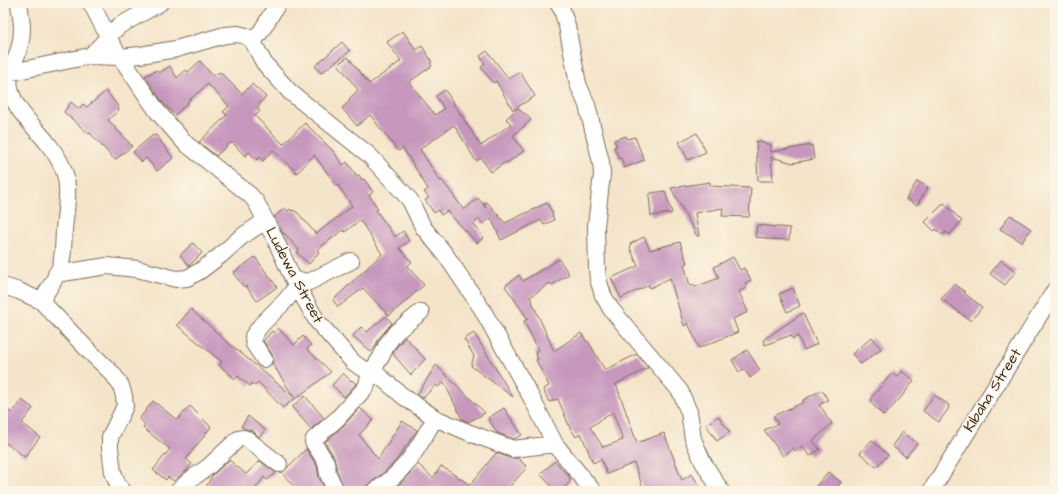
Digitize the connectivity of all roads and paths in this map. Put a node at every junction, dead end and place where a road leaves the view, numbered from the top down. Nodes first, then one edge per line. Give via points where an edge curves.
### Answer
1 (19, 3) edge
2 (91, 3) edge
3 (160, 3) edge
4 (278, 3) edge
5 (558, 3) edge
6 (107, 36) junction
7 (252, 42) junction
8 (90, 56) junction
9 (120, 57) junction
10 (6, 74) edge
11 (265, 221) junction
12 (351, 261) dead end
13 (56, 274) junction
14 (295, 282) junction
15 (3, 286) edge
16 (1055, 290) edge
17 (40, 301) junction
18 (421, 312) dead end
19 (264, 359) dead end
20 (373, 372) junction
21 (435, 418) junction
22 (555, 444) junction
23 (279, 464) dead end
24 (123, 491) edge
25 (178, 491) edge
26 (336, 491) edge
27 (375, 491) edge
28 (593, 491) edge
29 (721, 491) edge
30 (931, 491) edge

1 - 10 street via 23,24 20,46
2 - 6 street, Ludewa Street
3 - 6 street via 119,26
4 - 7 street
5 - 29 street via 567,26 578,84 587,104 601,162 596,226 598,279 603,295 680,391 689,412 693,439 703,462
6 - 8 street
6 - 9 street, Ludewa Street
7 - 9 street via 246,36 224,35 176,49
7 - 22 street via 264,62 290,92 369,155 410,200 423,227 445,254 482,309
8 - 9 street
8 - 10 street
9 - 11 street, Ludewa Street via 178,136 250,195
10 - 13 street via 12,98 50,147 65,173 67,198 64,251
11 - 13 street via 200,271 187,278 176,279 137,269 111,266
11 - 14 street, Ludewa Street
12 - 14 street via 309,282
13 - 17 street
14 - 19 street via 286,300 253,336 254,344
14 - 20 street, Ludewa Street via 318,321 336,344 356,365
15 - 17 street via 19,290
16 - 30 street, KIbaha Street
17 - 24 street via 113,374 121,386 125,406 110,438 110,448 114,472
18 - 20 street via 396,332
20 - 21 street, Ludewa Street
20 - 26 street via 366,388 314,439 326,462 328,474
21 - 22 street, Ludewa Street via 513,449
21 - 27 street via 402,469
22 - 28 street
23 - 25 street via 247,439 238,439

